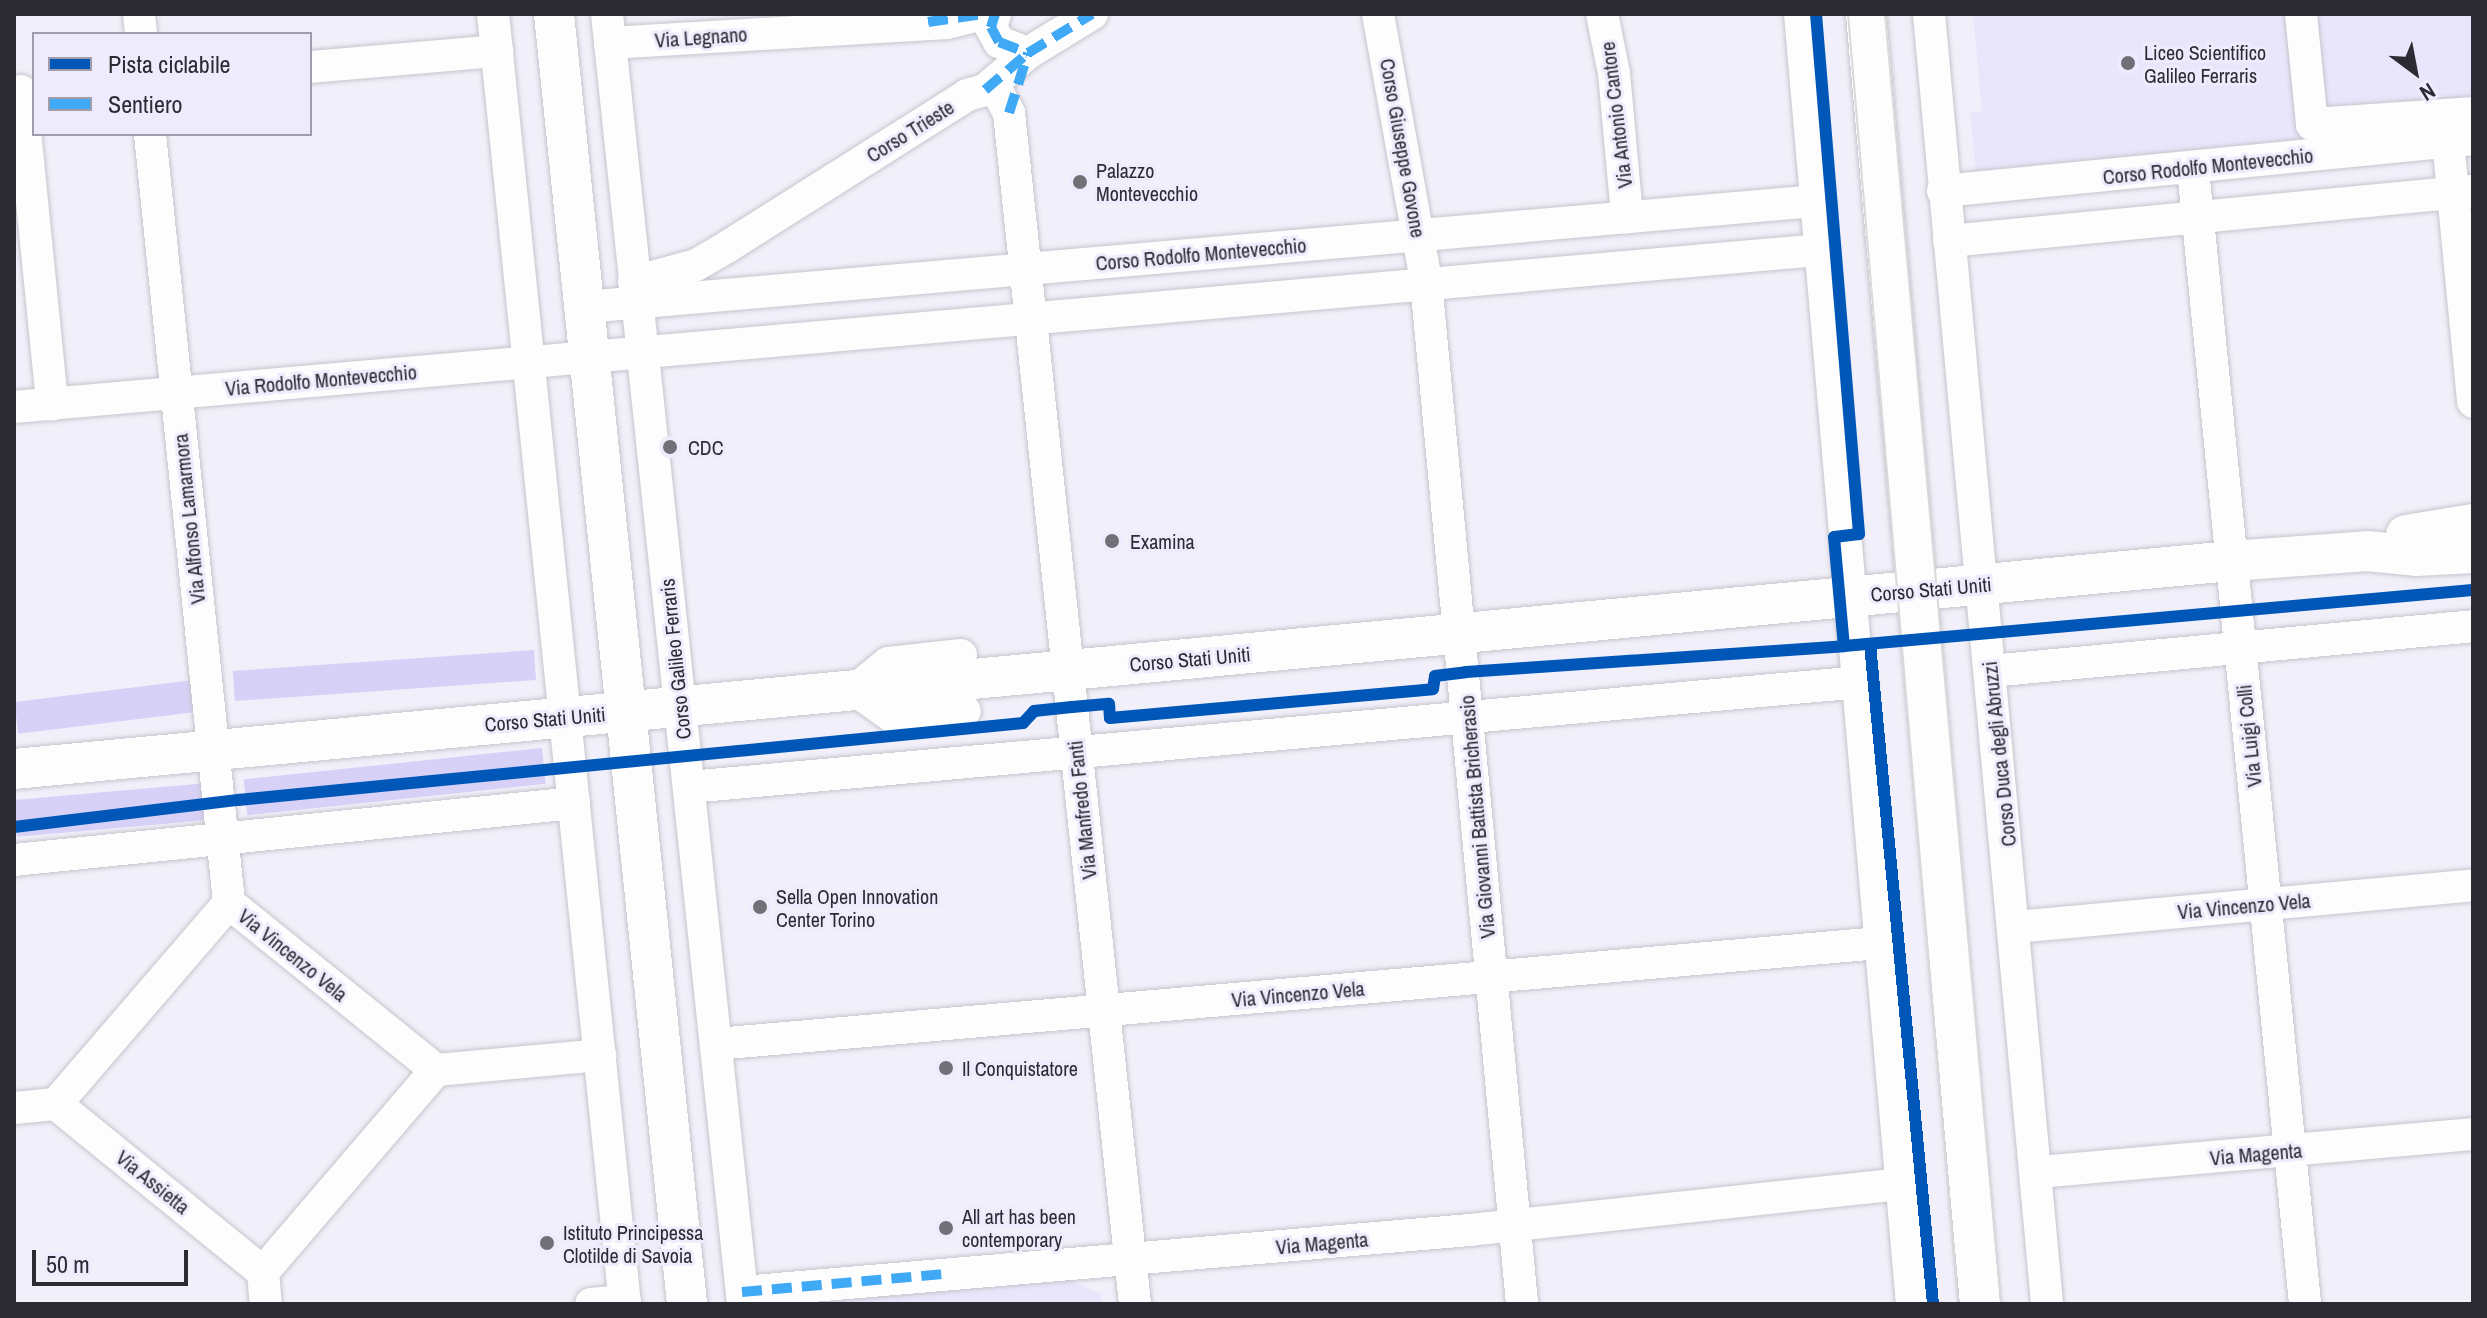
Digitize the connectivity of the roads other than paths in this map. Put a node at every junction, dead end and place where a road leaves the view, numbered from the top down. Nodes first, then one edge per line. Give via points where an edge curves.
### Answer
1 (493, 14) edge
2 (554, 14) edge
3 (982, 14) edge
4 (995, 14) edge
5 (1092, 14) edge
6 (1378, 14) edge
7 (1602, 14) edge
8 (1800, 14) edge
9 (1866, 14) edge
10 (1929, 14) edge
11 (2301, 14) edge
12 (609, 29) edge
13 (497, 51) junction
14 (1028, 53) junction
15 (312, 67) edge
16 (23, 90) edge
17 (985, 90) junction
18 (1009, 113) junction
19 (2473, 113) edge
20 (150, 136) edge
21 (2461, 140) edge
22 (2193, 169) junction
23 (1943, 191) junction
24 (2463, 192) edge
25 (1817, 201) junction
26 (1627, 217) junction
27 (2199, 217) junction
28 (1420, 235) junction
29 (1949, 241) junction
30 (727, 247) junction
31 (1821, 250) junction
32 (1025, 269) junction
33 (1426, 282) junction
34 (635, 292) junction
35 (748, 293) junction
36 (585, 307) junction
37 (1029, 315) junction
38 (643, 349) junction
39 (589, 355) junction
40 (528, 362) junction
41 (176, 392) junction
42 (2473, 402) edge
43 (52, 404) junction
44 (14, 407) edge
45 (2473, 523) edge
46 (2367, 551) junction
47 (2473, 553) edge
48 (2232, 561) junction
49 (1982, 584) junction
50 (1918, 590) junction
51 (1852, 596) junction
52 (2473, 626) edge
53 (1462, 633) junction
54 (2241, 649) junction
55 (961, 655) dead end
56 (1068, 670) junction
57 (1990, 671) junction
58 (1860, 682) junction
59 (855, 690) junction
60 (680, 707) junction
61 (965, 711) dead end
62 (627, 712) junction
63 (565, 717) junction
64 (1467, 717) junction
65 (213, 751) junction
66 (1076, 751) junction
67 (14, 769) edge
68 (689, 787) junction
69 (574, 803) junction
70 (222, 841) junction
71 (14, 860) edge
72 (2473, 885) edge
73 (229, 903) junction
74 (2266, 903) junction
75 (2015, 927) junction
76 (1880, 943) junction
77 (1491, 976) junction
78 (1103, 1009) junction
79 (716, 1044) junction
80 (600, 1055) junction
81 (436, 1070) junction
82 (56, 1104) junction
83 (14, 1108) edge
84 (2473, 1134) edge
85 (2290, 1152) junction
86 (2039, 1172) junction
87 (1901, 1184) junction
88 (1517, 1225) junction
89 (1129, 1259) junction
90 (263, 1272) junction
91 (743, 1298) edge
92 (625, 1302) edge
93 (266, 1304) edge
94 (591, 1304) edge
95 (687, 1304) edge
96 (1135, 1304) edge
97 (1522, 1304) edge
98 (1912, 1304) edge
99 (1980, 1304) edge
100 (2047, 1304) edge
101 (2305, 1304) edge

1 - 13 street
2 - 36 main road
3 - 12 street, Via Legnano via 928,22
4 - 14 street via 991,27 999,42
5 - 14 street, Corso Trieste
6 - 28 street, Corso Giuseppe Govone
7 - 26 street, Via Antonio Cantore via 1614,73
8 - 25 street
9 - 50 main road
10 - 23 street, Corso Duca degli Abruzzi
11 - 19 street via 2312,124
12 - 34 street, Corso Galileo Ferraris
13 - 15 street
13 - 40 street
14 - 17 street, Corso Trieste
14 - 18 street
16 - 43 street
17 - 18 street via 998,93
17 - 30 street, Corso Trieste via 967,95
18 - 32 street, Via Manfredo Fanti
20 - 41 street, Via Alfonso Lamarmora
21 - 22 street, Corso Rodolfo Montevecchio
21 - 24 street
22 - 23 street, Corso Rodolfo Montevecchio
22 - 27 street, Via Luigi Colli
23 - 29 street, Corso Duca degli Abruzzi
24 - 27 street
24 - 42 street
25 - 26 street, Corso Rodolfo Montevecchio
25 - 31 street
26 - 28 street, Corso Rodolfo Montevecchio
27 - 29 street
27 - 48 street, Via Luigi Colli
28 - 32 street, Corso Rodolfo Montevecchio
28 - 33 street, Corso Giuseppe Govone
29 - 49 street, Corso Duca degli Abruzzi
30 - 34 street, Corso Trieste
30 - 35 street
31 - 33 street
31 - 51 street
32 - 35 street, Corso Rodolfo Montevecchio
32 - 37 street, Via Manfredo Fanti
33 - 37 street
33 - 53 street, Via Giovanni Battista Bricherasio
34 - 35 street, Corso Rodolfo Montevecchio
34 - 36 street, Corso Rodolfo Montevecchio
34 - 38 street, Corso Galileo Ferraris
36 - 39 main road
37 - 38 street
37 - 56 street, Via Manfredo Fanti
38 - 39 street
38 - 60 street, Corso Galileo Ferraris
39 - 40 street, Via Rodolfo Montevecchio
39 - 62 main road
40 - 41 street, Via Rodolfo Montevecchio
40 - 63 street
41 - 43 street, Via Rodolfo Montevecchio
41 - 65 street, Via Alfonso Lamarmora
43 - 44 street, Via Rodolfo Montevecchio
45 - 46 main road, Corso Stati Uniti via 2415,532
46 - 47 main road, Corso Stati Uniti via 2416,556
46 - 48 main road, Corso Stati Uniti
48 - 49 main road, Corso Stati Uniti
48 - 54 street, Via Luigi Colli
49 - 50 main road, Corso Stati Uniti
49 - 57 street, Corso Duca degli Abruzzi
50 - 51 main road, Corso Stati Uniti
50 - 99 main road
51 - 53 main road, Corso Stati Uniti
51 - 58 street
52 - 54 street
53 - 56 main road, Corso Stati Uniti
53 - 64 street, Via Giovanni Battista Bricherasio
54 - 57 street
54 - 74 street, Via Luigi Colli
55 - 59 street via 888,663
56 - 59 main road, Corso Stati Uniti
56 - 66 street, Via Manfredo Fanti
57 - 75 street, Corso Duca degli Abruzzi
58 - 64 street
58 - 76 street
59 - 60 main road, Corso Stati Uniti
59 - 61 street via 893,717
60 - 62 main road, Corso Stati Uniti
60 - 68 street, Corso Galileo Ferraris
62 - 63 main road, Corso Stati Uniti
62 - 95 main road
63 - 65 main road, Corso Stati Uniti
63 - 69 street
64 - 66 street
64 - 77 street, Via Giovanni Battista Bricherasio
65 - 67 main road, Corso Stati Uniti
65 - 70 street, Via Alfonso Lamarmora
66 - 68 street
66 - 78 street, Via Manfredo Fanti
68 - 79 street, Corso Galileo Ferraris
69 - 70 street
69 - 80 street
70 - 71 street
70 - 73 street, Via Alfonso Lamarmora
72 - 74 street, Via Vincenzo Vela
73 - 81 street, Via Vincenzo Vela
73 - 82 street, Via Vincenzo Vela
74 - 75 street, Via Vincenzo Vela
74 - 85 street, Via Luigi Colli
75 - 86 street, Corso Duca degli Abruzzi
76 - 77 street, Via Vincenzo Vela
76 - 87 street
77 - 78 street, Via Vincenzo Vela
77 - 88 street, Via Giovanni Battista Bricherasio
78 - 79 street, Via Vincenzo Vela
78 - 89 street, Via Manfredo Fanti
79 - 91 street, Corso Galileo Ferraris
80 - 81 street
80 - 92 street
81 - 90 street
82 - 83 street
82 - 90 street, Via Assietta
84 - 85 street, Via Magenta
85 - 86 street, Via Magenta
85 - 101 street, Via Luigi Colli
86 - 100 street, Corso Duca degli Abruzzi
87 - 88 street, Via Magenta
87 - 98 street
88 - 89 street, Via Magenta
88 - 97 street, Via Giovanni Battista Bricherasio
89 - 91 street, Via Magenta
89 - 96 street, Via Manfredo Fanti
90 - 93 street
92 - 94 street

